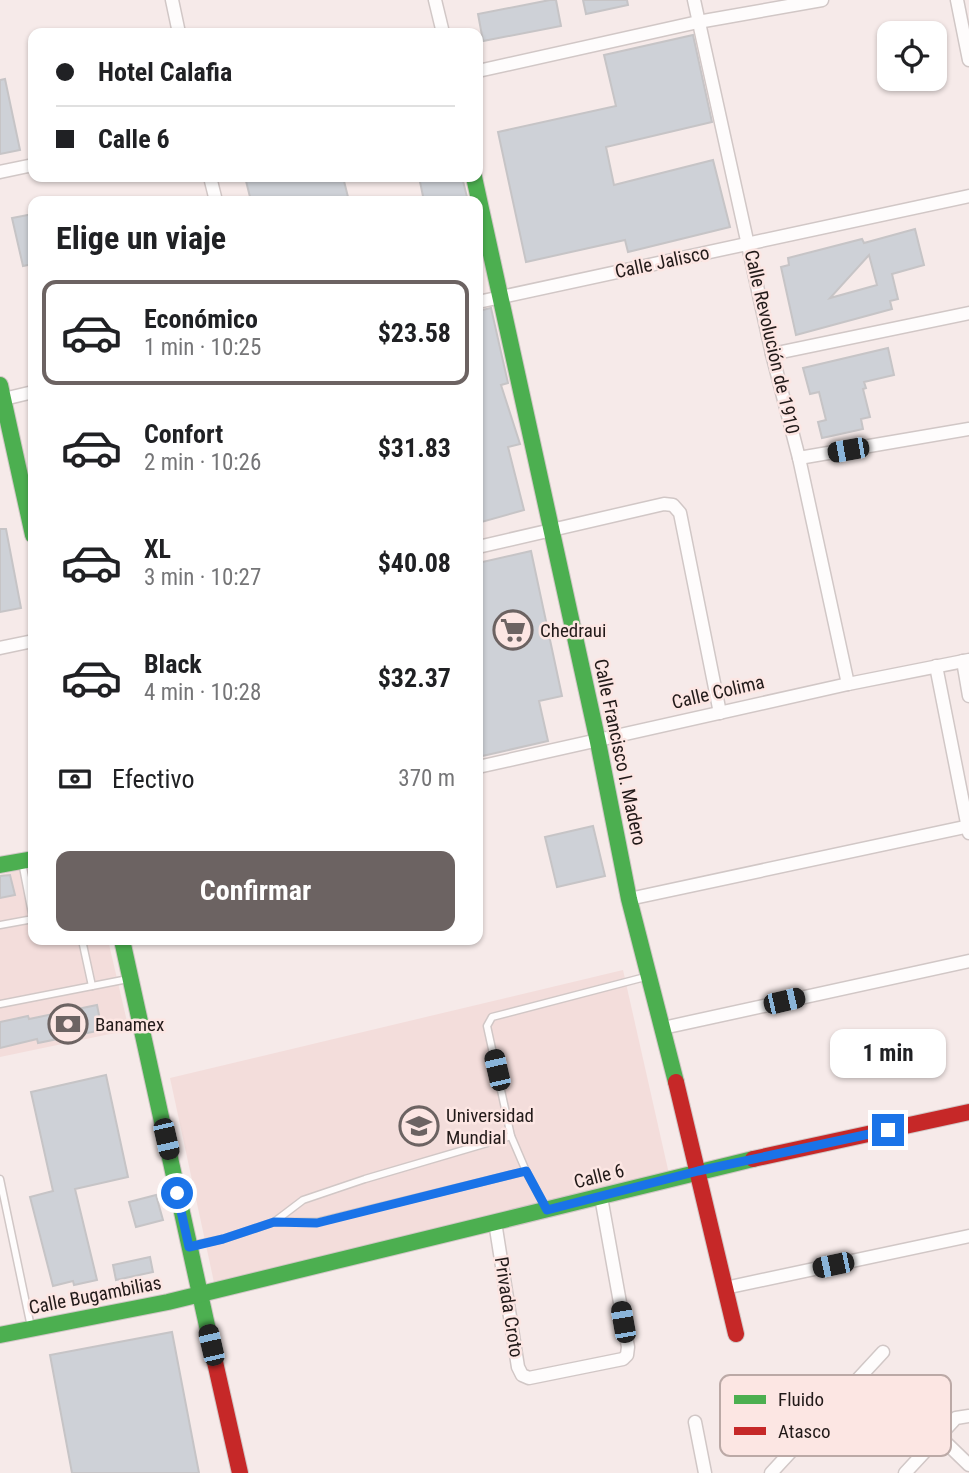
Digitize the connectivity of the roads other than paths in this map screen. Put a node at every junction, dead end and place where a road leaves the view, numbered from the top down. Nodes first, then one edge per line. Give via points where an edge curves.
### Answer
1 (172, 0) edge
2 (435, 0) edge
3 (694, 0) edge
4 (822, 0) edge
5 (957, 0) edge
6 (698, 22) junction
7 (178, 28) edge
8 (442, 28) edge
9 (969, 60) edge
10 (483, 70) edge
11 (28, 166) edge
12 (0, 172) edge
13 (969, 196) edge
14 (483, 221) edge
15 (749, 243) junction
16 (499, 298) junction
17 (483, 301) edge
18 (969, 313) edge
19 (772, 354) junction
20 (28, 392) edge
21 (1, 394) edge
22 (969, 429) edge
23 (799, 458) junction
24 (28, 513) edge
25 (552, 531) junction
26 (483, 546) edge
27 (28, 642) edge
28 (0, 648) edge
29 (966, 660) edge
30 (936, 666) junction
31 (848, 684) junction
32 (969, 695) edge
33 (720, 713) junction
34 (598, 742) junction
35 (483, 766) edge
36 (968, 828) edge
37 (28, 860) edge
38 (0, 865) edge
39 (629, 899) junction
40 (28, 920) edge
41 (0, 925) edge
42 (83, 945) edge
43 (123, 945) edge
44 (969, 961) edge
45 (649, 976) junction
46 (130, 979) junction
47 (92, 986) junction
48 (0, 1004) edge
49 (663, 1028) junction
50 (969, 1112) edge
51 (511, 1136) junction
52 (526, 1171) junction
53 (698, 1171) junction
54 (0, 1179) edge
55 (601, 1197) junction
56 (547, 1210) junction
57 (274, 1222) junction
58 (495, 1222) junction
59 (969, 1236) edge
60 (189, 1247) junction
61 (725, 1288) junction
62 (199, 1294) junction
63 (31, 1329) junction
64 (736, 1334) dead end
65 (0, 1335) edge
66 (883, 1352) dead end
67 (861, 1375) edge
68 (969, 1416) edge
69 (695, 1422) dead end
70 (951, 1423) edge
71 (951, 1448) edge
72 (787, 1456) edge
73 (920, 1457) edge
74 (969, 1467) edge
75 (240, 1473) edge
76 (705, 1473) edge
77 (771, 1473) edge
78 (905, 1473) edge
79 (965, 1473) edge

1 - 7 street
2 - 8 street
3 - 6 street, Calle Revolución de 1910
4 - 6 street
5 - 9 street
6 - 10 street
6 - 15 street, Calle Revolución de 1910
11 - 12 street
13 - 15 street, Calle Jalisco
14 - 16 street, Calle Francisco I. Madero
15 - 16 street, Calle Jalisco
15 - 19 street, Calle Revolución de 1910
16 - 17 street, Calle Jalisco
16 - 25 street, Calle Francisco I. Madero
18 - 19 street
19 - 23 street, Calle Revolución de 1910
20 - 21 street
21 - 24 street
22 - 23 street
23 - 31 street, Calle Revolución de 1910
25 - 26 street
25 - 33 street via 673,505 680,513
25 - 34 street, Calle Francisco I. Madero
27 - 28 street
29 - 30 street, Calle Colima
29 - 32 street
30 - 31 street, Calle Colima
30 - 36 street
31 - 33 street, Calle Colima
33 - 34 street, Calle Colima
34 - 35 street, Calle Colima
34 - 39 street, Calle Francisco I. Madero
36 - 39 street
37 - 38 street
39 - 45 street, Calle Francisco I. Madero
40 - 41 lane
42 - 47 lane
43 - 46 street
44 - 49 street
45 - 49 street, Calle Francisco I. Madero
45 - 51 lane via 488,1021
46 - 47 lane
46 - 60 street
47 - 48 lane
49 - 53 street, Calle Francisco I. Madero
50 - 53 street, Calle 6
51 - 52 lane
51 - 57 lane via 303,1200
52 - 56 lane
52 - 57 lane via 317,1223
53 - 55 street, Calle 6
53 - 61 street, Calle Francisco I. Madero
54 - 63 lane
55 - 56 street, Calle 6
55 - 58 street, Privada Croto via 628,1348 622,1359 529,1378 522,1375
56 - 58 street, Calle 6
57 - 60 lane
58 - 62 street, Calle 6
59 - 61 street
60 - 62 street
61 - 64 street, Calle Francisco I. Madero
62 - 63 street, Calle Bugambilias
62 - 75 street
63 - 65 street, Calle Bugambilias
66 - 67 street
68 - 70 street
69 - 76 street
71 - 74 street
72 - 77 street
73 - 78 street
74 - 79 street

